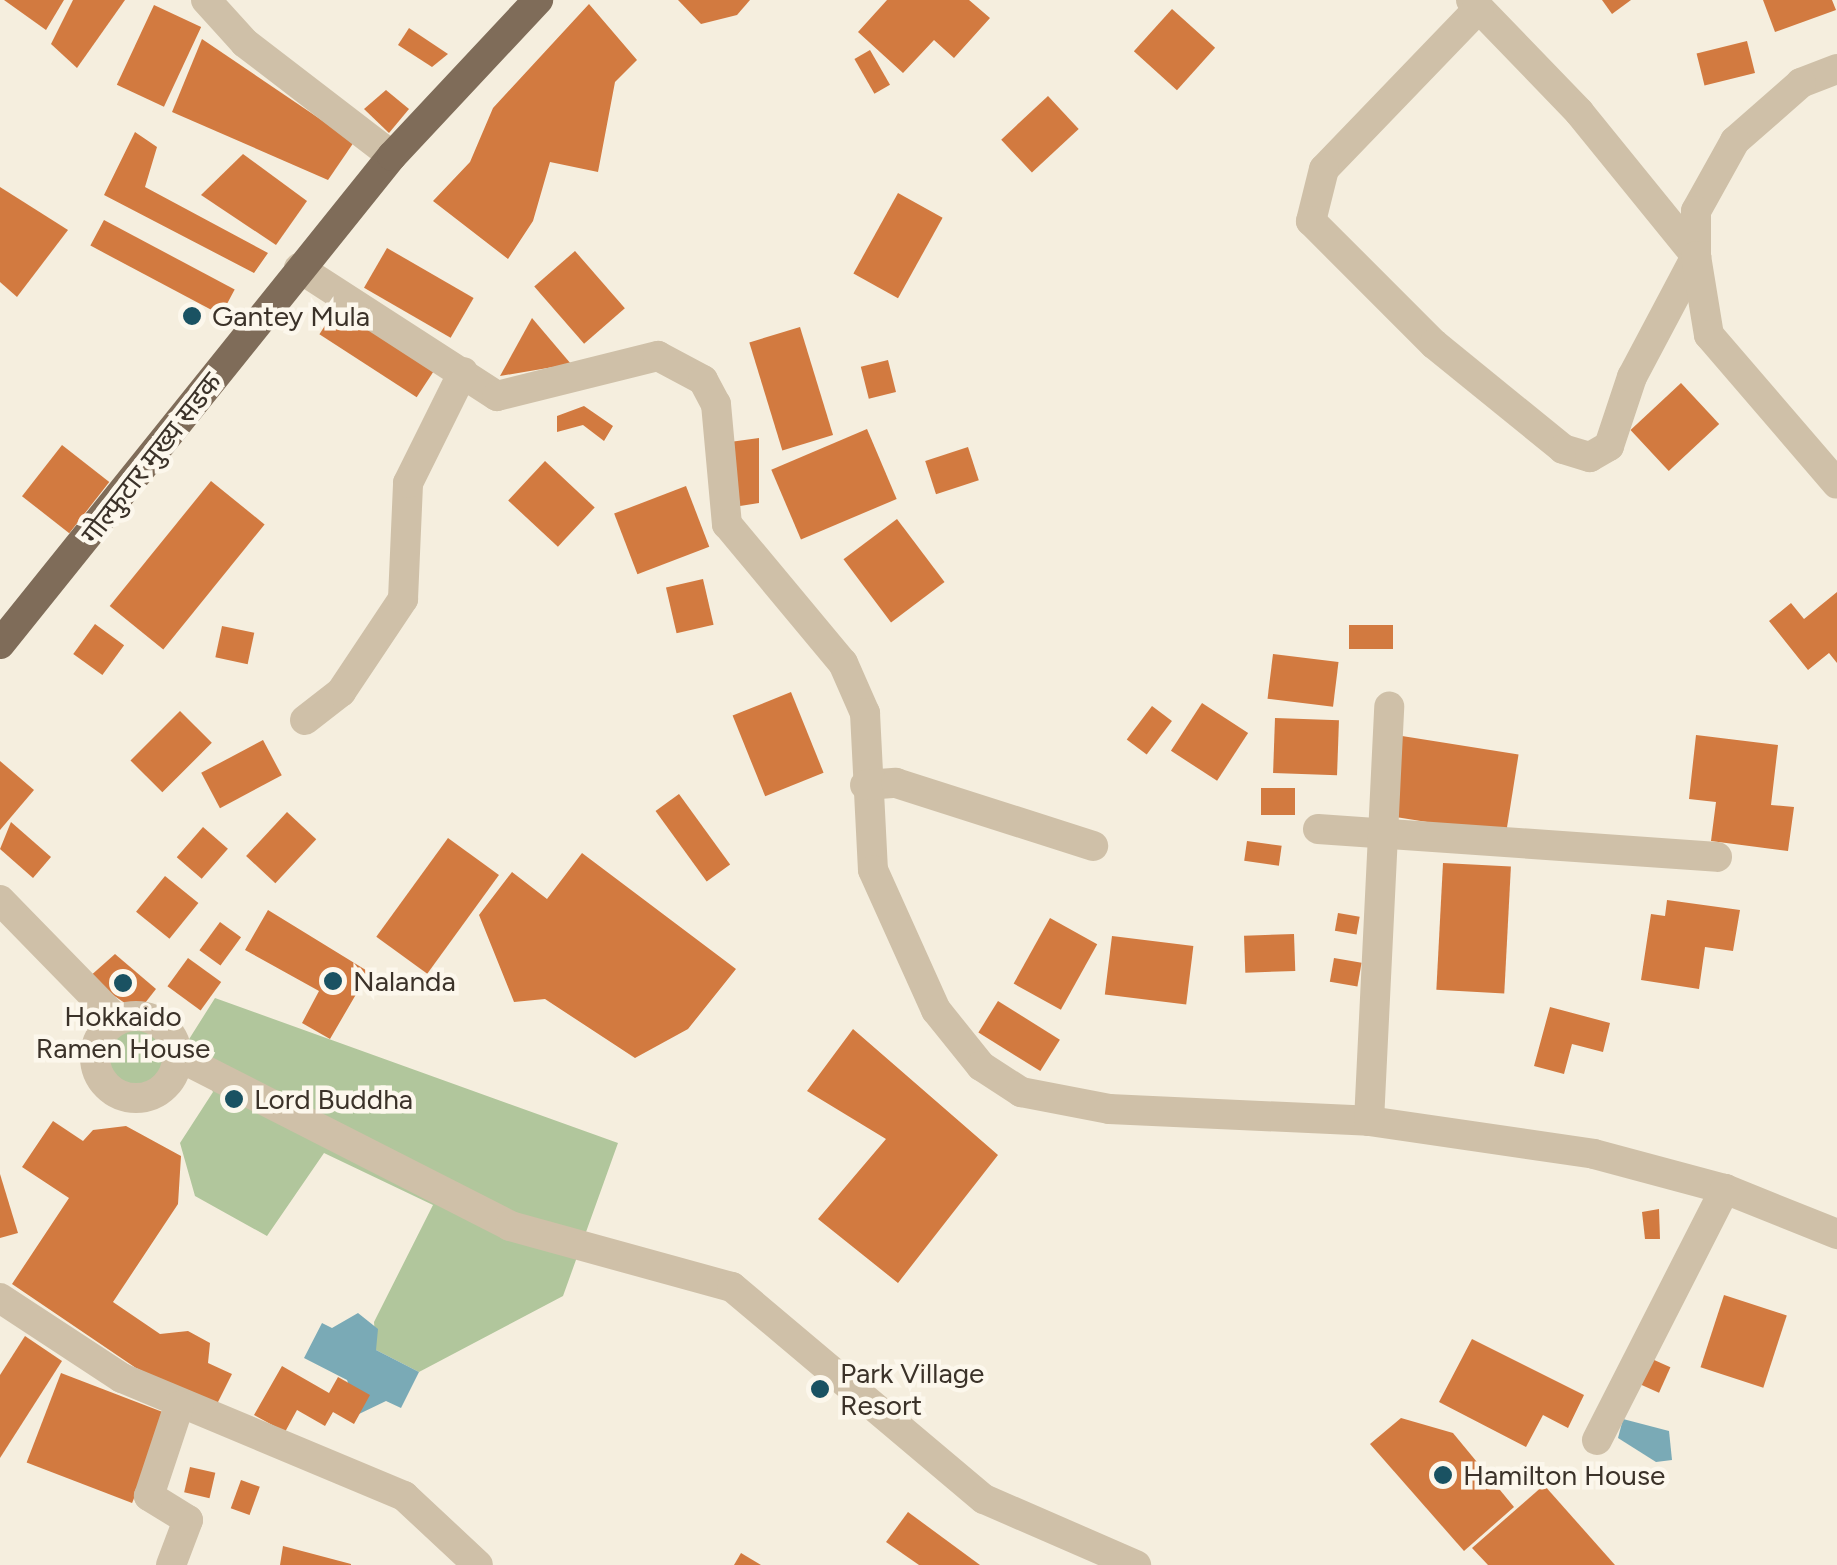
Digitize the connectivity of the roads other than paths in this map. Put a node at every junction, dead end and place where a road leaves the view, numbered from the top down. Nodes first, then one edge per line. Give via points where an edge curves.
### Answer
1 (206, 0) edge
2 (538, 0) edge
3 (1475, 4) edge
4 (1837, 69) edge
5 (392, 156) junction
6 (1696, 256) junction
7 (298, 268) junction
8 (463, 372) junction
9 (1837, 484) edge
10 (0, 644) edge
11 (1390, 706) dead end
12 (305, 720) dead end
13 (864, 784) junction
14 (1318, 829) dead end
15 (1378, 830) junction
16 (1093, 846) dead end
17 (1717, 858) dead end
18 (0, 900) edge
19 (116, 1020) junction
20 (178, 1056) junction
21 (1369, 1121) junction
22 (1725, 1189) junction
23 (1837, 1234) edge
24 (0, 1298) edge
25 (180, 1406) junction
26 (1597, 1440) dead end
27 (171, 1565) edge
28 (478, 1565) edge
29 (1136, 1565) edge

1 - 5 street via 245,43
2 - 5 main road, गोल्फुटार मुख्य सडक
3 - 6 street
3 - 6 street via 1324,169 1311,221 1434,344 1563,450 1590,457 1609,446 1632,377
4 - 6 street via 1800,83 1735,141 1696,210
5 - 7 main road, गोल्फुटार मुख्य सडक
6 - 9 street via 1709,335
7 - 8 street
7 - 10 main road, गोल्फुटार मुख्य सडक
8 - 12 street via 408,483 403,599 341,692
8 - 13 street via 497,396 515,397 658,356 703,380 716,404 727,524 843,663 865,713
11 - 15 street
13 - 16 street via 896,784
13 - 21 street via 873,870 936,1010 982,1066 1020,1092 1109,1110
14 - 15 street
15 - 17 street
15 - 21 street
18 - 19 street
19 - 20 street via 158,1022
19 - 20 street via 95,1052 109,1089 134,1098 160,1091
20 - 29 street via 510,1226 732,1287 984,1499
21 - 22 street via 1594,1154
22 - 23 street
22 - 26 street
24 - 25 street
25 - 27 street via 150,1496 188,1520
25 - 28 street via 404,1496

